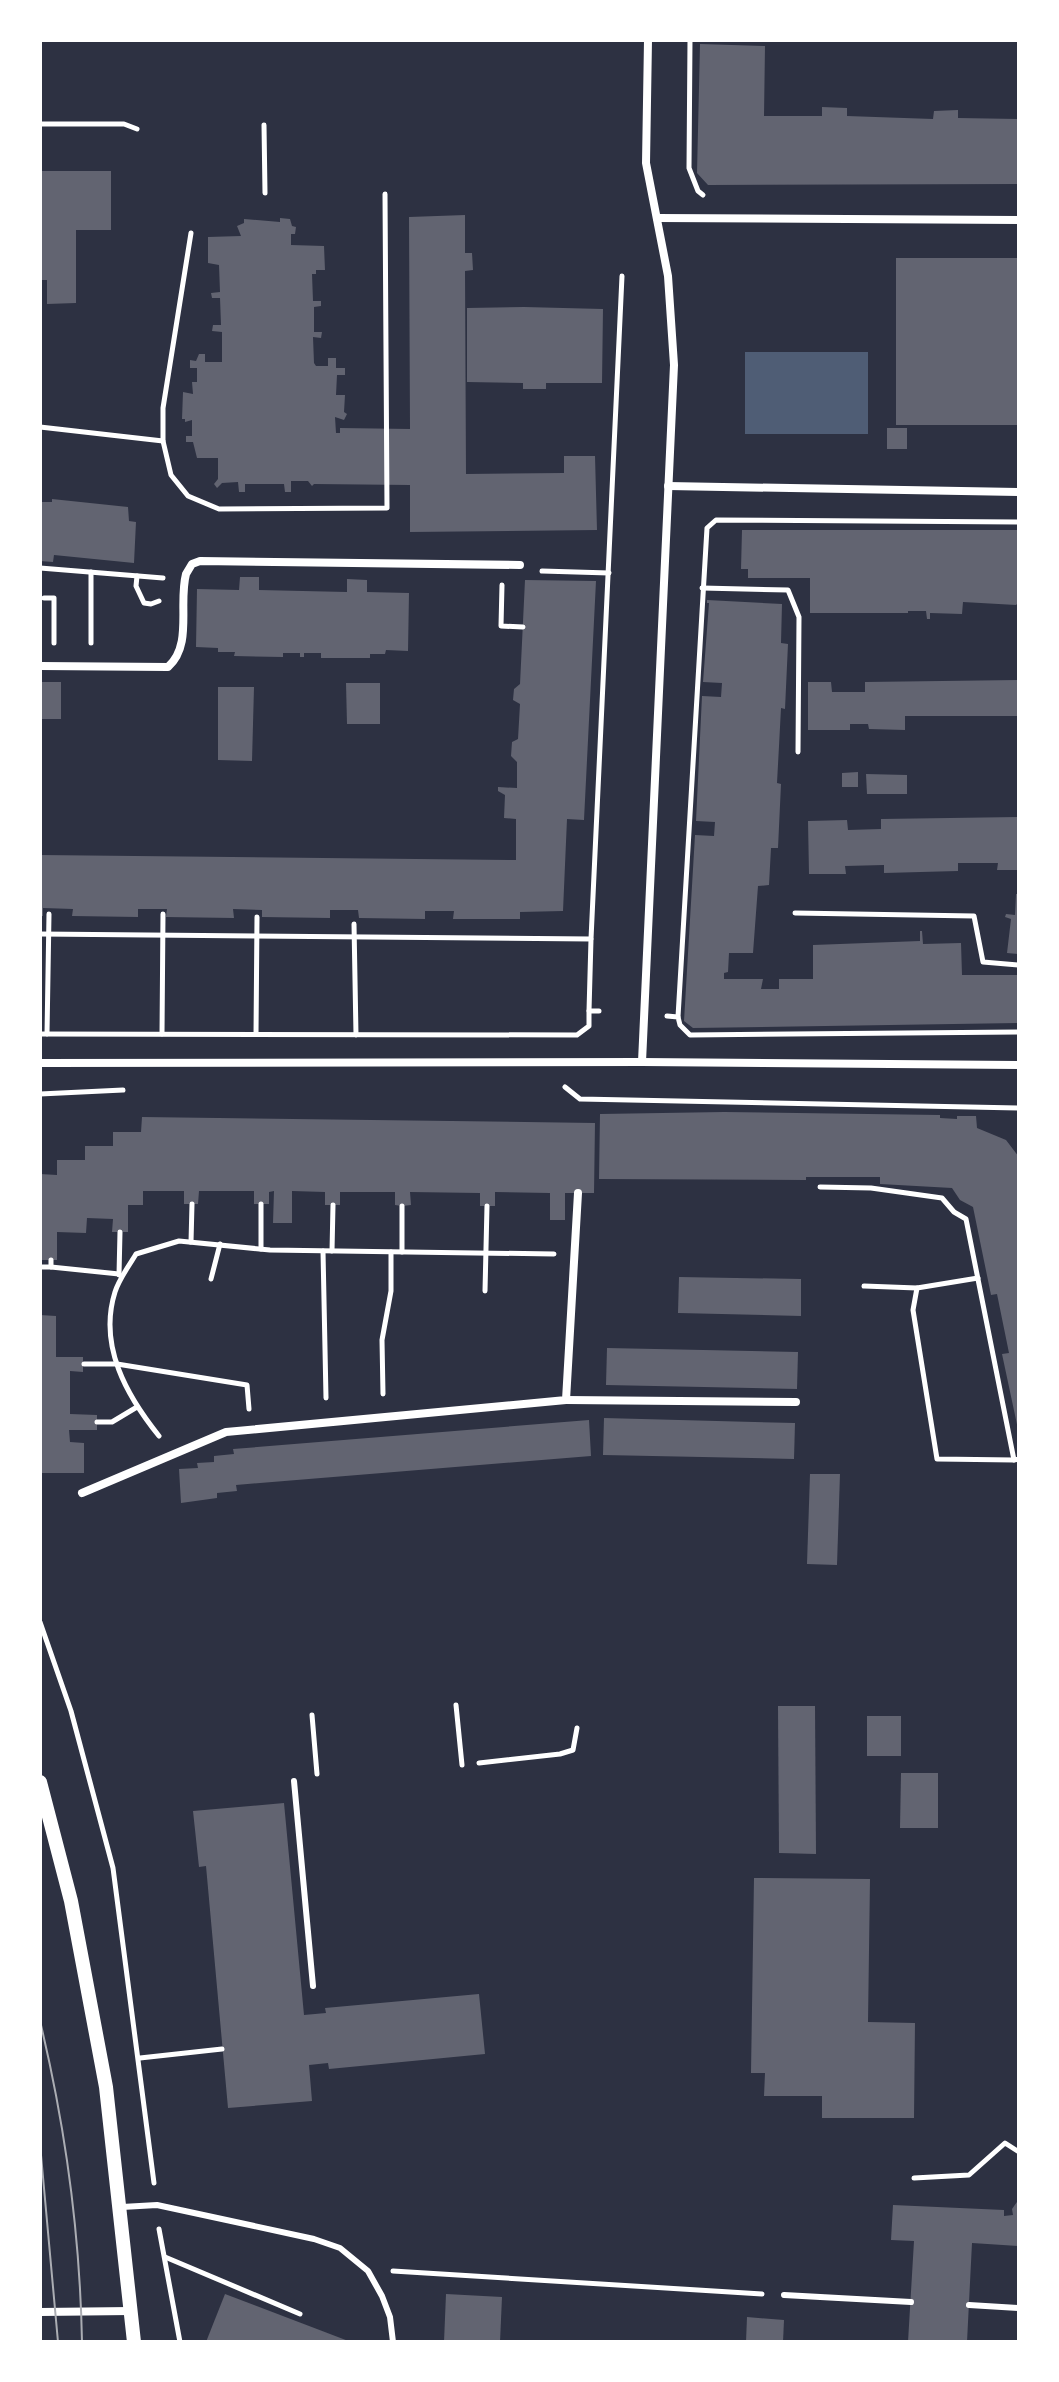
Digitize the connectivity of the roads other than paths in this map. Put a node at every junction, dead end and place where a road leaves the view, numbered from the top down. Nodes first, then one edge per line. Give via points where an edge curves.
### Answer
1 (648, 40) edge
2 (657, 218) junction
3 (1019, 220) edge
4 (668, 486) junction
5 (1019, 492) edge
6 (520, 565) dead end
7 (40, 666) edge
8 (642, 1062) junction
9 (40, 1063) edge
10 (1019, 1065) edge
11 (578, 1193) dead end
12 (566, 1400) junction
13 (796, 1402) dead end
14 (82, 1493) dead end
15 (294, 1781) dead end
16 (40, 1782) edge
17 (313, 1986) dead end
18 (121, 2207) junction
19 (784, 2295) road end
20 (911, 2302) dead end
21 (969, 2305) dead end
22 (1019, 2308) edge
23 (131, 2311) junction
24 (40, 2312) edge
25 (134, 2342) edge
26 (393, 2342) edge

1 - 2 street via 646,163
2 - 3 street
2 - 4 street via 674,334
4 - 5 street
4 - 8 street
6 - 7 street via 200,561 186,574 182,647 168,667
8 - 9 street
8 - 10 street
11 - 12 street
12 - 13 street
12 - 14 street via 226,1432
15 - 17 lane
16 - 18 street via 89,1986
18 - 23 street
18 - 26 lane via 157,2205 340,2248 368,2271 390,2317
19 - 20 lane
21 - 22 lane
23 - 24 street
23 - 25 street

